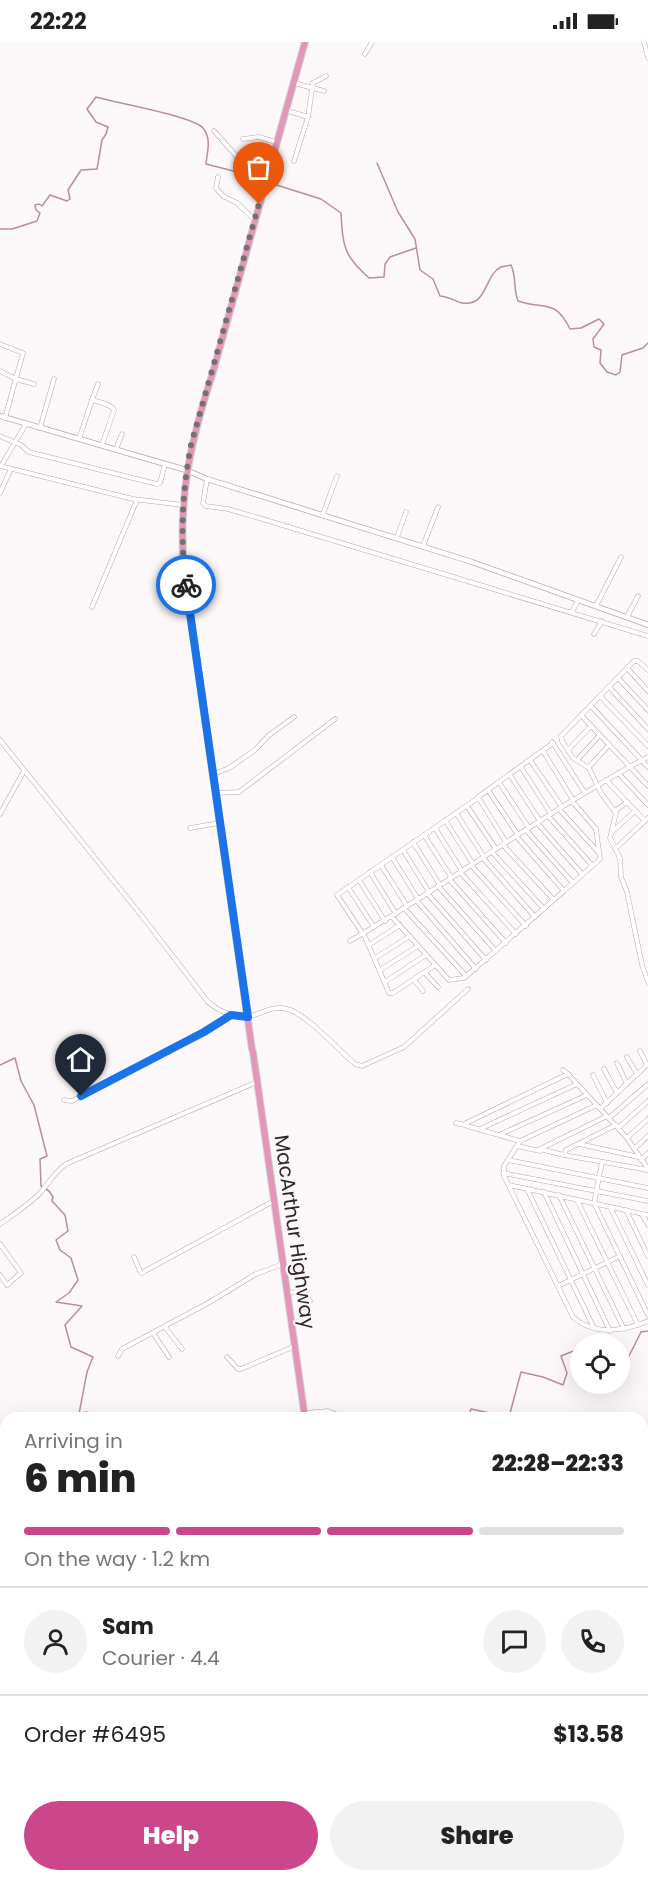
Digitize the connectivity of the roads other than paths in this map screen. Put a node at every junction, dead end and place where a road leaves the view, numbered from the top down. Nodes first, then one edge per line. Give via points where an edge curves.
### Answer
1 (305, 42) edge
2 (372, 42) edge
3 (644, 42) edge
4 (365, 54) dead end
5 (648, 58) edge
6 (326, 76) dead end
7 (293, 83) junction
8 (312, 88) junction
9 (324, 92) dead end
10 (285, 110) junction
11 (308, 117) junction
12 (214, 131) dead end
13 (243, 139) dead end
14 (276, 142) junction
15 (294, 162) dead end
16 (268, 173) junction
17 (218, 177) dead end
18 (255, 219) junction
19 (0, 344) edge
20 (0, 371) edge
21 (16, 379) junction
22 (54, 380) dead end
23 (34, 384) dead end
24 (98, 384) dead end
25 (92, 400) junction
26 (3, 417) edge
27 (26, 424) junction
28 (40, 428) junction
29 (122, 434) dead end
30 (0, 436) edge
31 (79, 438) junction
32 (15, 442) junction
33 (102, 446) junction
34 (116, 449) junction
35 (165, 464) junction
36 (1, 466) edge
37 (11, 469) junction
38 (186, 470) junction
39 (337, 476) dead end
40 (207, 479) junction
41 (0, 493) edge
42 (137, 500) junction
43 (183, 505) junction
44 (438, 507) dead end
45 (406, 512) dead end
46 (323, 514) junction
47 (397, 537) junction
48 (423, 546) junction
49 (621, 557) dead end
50 (638, 596) dead end
51 (578, 600) junction
52 (596, 606) junction
53 (92, 607) dead end
54 (572, 612) junction
55 (627, 617) junction
56 (602, 621) junction
57 (648, 626) edge
58 (594, 634) dead end
59 (648, 636) edge
60 (627, 668) junction
61 (648, 670) edge
62 (618, 678) junction
63 (609, 687) junction
64 (648, 691) edge
65 (600, 696) junction
66 (591, 706) junction
67 (648, 710) edge
68 (581, 715) junction
69 (294, 717) dead end
70 (335, 719) dead end
71 (591, 726) junction
72 (648, 729) edge
73 (600, 735) junction
74 (0, 740) edge
75 (609, 745) junction
76 (648, 746) edge
77 (568, 750) junction
78 (543, 751) junction
79 (648, 757) edge
80 (530, 760) junction
81 (577, 760) junction
82 (642, 760) junction
83 (521, 767) junction
84 (630, 767) junction
85 (648, 767) edge
86 (588, 768) junction
87 (24, 771) junction
88 (618, 773) junction
89 (213, 775) junction
90 (510, 775) junction
91 (606, 780) junction
92 (499, 782) junction
93 (597, 785) junction
94 (648, 786) edge
95 (488, 790) junction
96 (216, 793) junction
97 (585, 793) junction
98 (478, 798) junction
99 (572, 800) junction
100 (627, 802) junction
101 (648, 805) edge
102 (467, 806) junction
103 (560, 808) junction
104 (615, 811) junction
105 (635, 811) junction
106 (456, 813) junction
107 (0, 814) edge
108 (549, 815) junction
109 (446, 820) junction
110 (646, 820) edge
111 (538, 822) junction
112 (220, 823) junction
113 (190, 828) dead end
114 (435, 828) junction
115 (527, 829) junction
116 (612, 831) junction
117 (423, 836) junction
118 (517, 836) junction
119 (413, 842) junction
120 (505, 844) junction
121 (615, 849) junction
122 (402, 850) junction
123 (494, 851) junction
124 (600, 853) junction
125 (392, 857) junction
126 (483, 857) junction
127 (472, 864) junction
128 (381, 865) junction
129 (592, 865) junction
130 (370, 872) junction
131 (461, 872) junction
132 (583, 874) junction
133 (450, 878) junction
134 (359, 880) junction
135 (573, 883) junction
136 (439, 886) junction
137 (348, 887) junction
138 (564, 891) junction
139 (428, 892) junction
140 (417, 900) junction
141 (554, 900) junction
142 (406, 907) junction
143 (544, 909) junction
144 (394, 915) junction
145 (535, 917) junction
146 (385, 921) junction
147 (400, 925) junction
148 (526, 926) junction
149 (374, 927) junction
150 (363, 933) junction
151 (516, 934) junction
152 (410, 936) junction
153 (350, 941) dead end
154 (506, 943) junction
155 (369, 945) junction
156 (418, 946) junction
157 (496, 951) junction
158 (426, 955) junction
159 (375, 958) junction
160 (486, 960) junction
161 (435, 964) junction
162 (476, 969) junction
163 (380, 970) junction
164 (425, 973) junction
165 (466, 977) junction
166 (414, 980) junction
167 (385, 982) junction
168 (648, 982) edge
169 (438, 987) dead end
170 (468, 989) dead end
171 (423, 990) dead end
172 (231, 1015) junction
173 (248, 1017) junction
174 (640, 1051) dead end
175 (627, 1057) dead end
176 (617, 1064) dead end
177 (647, 1065) edge
178 (604, 1069) dead end
179 (563, 1070) dead end
180 (568, 1074) junction
181 (637, 1074) junction
182 (593, 1075) dead end
183 (257, 1082) junction
184 (577, 1084) junction
185 (627, 1084) junction
186 (648, 1084) edge
187 (617, 1093) junction
188 (587, 1095) junction
189 (64, 1100) dead end
190 (648, 1101) edge
191 (606, 1103) junction
192 (599, 1106) junction
193 (608, 1117) junction
194 (648, 1119) edge
195 (456, 1123) dead end
196 (466, 1126) junction
197 (617, 1127) junction
198 (480, 1129) junction
199 (500, 1134) junction
200 (648, 1136) edge
201 (627, 1138) junction
202 (520, 1141) junction
203 (578, 1144) junction
204 (517, 1146) junction
205 (634, 1148) junction
206 (540, 1150) junction
207 (648, 1153) edge
208 (564, 1155) junction
209 (640, 1158) junction
210 (508, 1160) junction
211 (602, 1162) junction
212 (648, 1170) edge
213 (503, 1173) junction
214 (270, 1175) junction
215 (599, 1178) junction
216 (509, 1185) junction
217 (648, 1188) edge
218 (527, 1189) junction
219 (597, 1191) junction
220 (544, 1192) junction
221 (559, 1196) junction
222 (577, 1199) junction
223 (648, 1201) edge
224 (270, 1203) junction
225 (594, 1203) junction
226 (610, 1206) junction
227 (626, 1210) junction
228 (642, 1213) junction
229 (648, 1215) edge
230 (0, 1224) edge
231 (648, 1226) edge
232 (0, 1244) edge
233 (281, 1250) junction
234 (620, 1256) junction
235 (648, 1256) edge
236 (134, 1257) dead end
237 (607, 1262) junction
238 (283, 1264) junction
239 (595, 1268) junction
240 (583, 1274) junction
241 (0, 1275) edge
242 (571, 1280) junction
243 (648, 1285) edge
244 (558, 1286) junction
245 (287, 1293) junction
246 (310, 1301) dead end
247 (648, 1315) edge
248 (648, 1321) edge
249 (638, 1325) junction
250 (165, 1327) junction
251 (593, 1327) junction
252 (624, 1329) junction
253 (610, 1330) junction
254 (153, 1333) junction
255 (295, 1346) junction
256 (182, 1349) dead end
257 (118, 1356) dead end
258 (169, 1357) dead end
259 (227, 1357) dead end
260 (305, 1412) edge

1 - 7 highway, MacArthur Highway
2 - 4 street
3 - 5 street
6 - 8 street via 316,80
7 - 8 street
7 - 10 highway, MacArthur Highway
8 - 9 street
8 - 11 street
10 - 11 street
10 - 14 highway, MacArthur Highway
11 - 15 street
12 - 16 street via 239,159
13 - 14 street via 256,136
14 - 16 highway, MacArthur Highway
16 - 18 highway, MacArthur Highway
17 - 18 street via 218,192 237,202
18 - 38 highway, MacArthur Highway
19 - 21 street via 23,353
20 - 21 street
21 - 23 street
21 - 26 street
22 - 28 street
24 - 25 street
25 - 31 street
25 - 33 street via 113,408
26 - 27 street
27 - 28 street
27 - 32 street
28 - 31 street
29 - 34 street
30 - 32 street
31 - 33 street
32 - 35 street via 28,452 157,484
32 - 36 street
33 - 34 street
34 - 35 street
35 - 38 street
36 - 37 street
37 - 41 street
37 - 42 street
38 - 40 street
38 - 43 highway, MacArthur Highway
39 - 46 street
40 - 46 street
40 - 54 street via 203,503 206,506 269,520
42 - 43 street
42 - 53 street
43 - 89 highway, MacArthur Highway via 184,572
44 - 48 street
45 - 47 street
46 - 47 street
47 - 48 street
48 - 51 street
49 - 52 street
50 - 55 street
51 - 52 street
51 - 54 street
52 - 55 street
54 - 56 street
55 - 57 street
56 - 58 street
56 - 59 street
60 - 61 street via 638,661
60 - 62 street
60 - 64 street
62 - 63 street
62 - 67 street
63 - 65 street
63 - 72 street
65 - 66 street
65 - 76 street
66 - 68 street
66 - 82 street
68 - 71 street
68 - 77 street via 561,736
69 - 89 street via 255,750
70 - 96 street via 239,792
71 - 73 street
71 - 77 street
73 - 75 street
73 - 81 street
74 - 87 street
75 - 84 street
75 - 86 street
77 - 81 street
78 - 80 street
78 - 97 street via 552,742
78 - 99 street
79 - 82 street
80 - 83 street
80 - 103 street
81 - 86 street
82 - 84 street
82 - 85 street
83 - 90 street
83 - 108 street
84 - 88 street
84 - 94 street
86 - 93 street
87 - 107 street
87 - 172 street via 208,1002
88 - 91 street
88 - 101 street
89 - 96 highway, MacArthur Highway
90 - 92 street
90 - 111 street
91 - 93 street
91 - 100 street
92 - 95 street
92 - 115 street
93 - 97 street
93 - 104 street
95 - 98 street
95 - 118 street
96 - 112 highway, MacArthur Highway
97 - 99 street
98 - 102 street
98 - 120 street
99 - 103 street
99 - 124 street via 596,829
100 - 104 street
100 - 105 street
102 - 106 street
102 - 123 street
103 - 108 street
103 - 124 street
104 - 116 street
105 - 110 street
105 - 116 street
106 - 109 street
106 - 126 street
108 - 111 street
108 - 129 street
109 - 114 street
109 - 127 street
110 - 121 street
111 - 115 street
111 - 132 street
112 - 113 street
112 - 173 highway, MacArthur Highway
114 - 117 street
114 - 131 street
115 - 118 street
115 - 135 street
116 - 121 street via 610,838
117 - 119 street
117 - 133 street
118 - 120 street
118 - 138 street
119 - 122 street
119 - 136 street
120 - 123 street
120 - 141 street
121 - 168 street
122 - 125 street
122 - 139 street
123 - 126 street
123 - 143 street
124 - 129 street via 600,859
125 - 128 street
125 - 140 street
126 - 127 street
126 - 145 street
127 - 131 street
127 - 148 street
128 - 130 street
128 - 142 street
129 - 132 street
130 - 134 street
130 - 144 street
131 - 133 street
131 - 151 street
132 - 135 street
133 - 136 street
133 - 154 street
134 - 137 street
134 - 146 street
135 - 138 street
136 - 139 street
136 - 157 street
137 - 149 street
137 - 150 street via 337,895
138 - 141 street
139 - 140 street
139 - 160 street
140 - 142 street
140 - 162 street
141 - 143 street
142 - 144 street
142 - 165 street
143 - 145 street
144 - 146 street
144 - 147 street
145 - 148 street
146 - 149 street
147 - 152 street
147 - 155 street
148 - 151 street
149 - 150 street
150 - 153 street
150 - 155 street
151 - 154 street
152 - 156 street
152 - 159 street
154 - 157 street
155 - 159 street
156 - 158 street
156 - 163 street
157 - 160 street
158 - 161 street
158 - 167 street
159 - 163 street
160 - 162 street
161 - 164 street
161 - 165 street via 449,980
162 - 165 street
163 - 167 street
164 - 166 street
164 - 169 street
166 - 167 street via 391,994
166 - 171 street
170 - 173 street via 404,1047 362,1066 289,1009 276,1007
172 - 173 street
172 - 189 street via 72,1101
173 - 183 highway, MacArthur Highway
174 - 177 street
175 - 181 street
176 - 185 street
177 - 181 street
178 - 187 street
179 - 180 street
180 - 184 street
180 - 196 street via 469,1120
181 - 185 street
182 - 191 street
183 - 214 highway, MacArthur Highway
183 - 230 street via 66,1164 30,1203
184 - 188 street
184 - 198 street
185 - 187 street
186 - 193 street
187 - 191 street
188 - 192 street
188 - 199 street
190 - 197 street
191 - 192 street
192 - 193 street
192 - 202 street
193 - 197 street
193 - 206 street
194 - 201 street
195 - 196 street
196 - 198 street
197 - 201 street
197 - 203 street
198 - 199 street
199 - 202 street
200 - 205 street
201 - 205 street
202 - 204 street
203 - 208 street
203 - 209 street
204 - 206 street
204 - 210 street
205 - 209 street
206 - 208 street
207 - 209 street
208 - 211 street
209 - 212 street
210 - 213 street
210 - 215 street
211 - 212 street
211 - 215 street
213 - 216 street
213 - 219 street
214 - 224 highway
214 - 233 highway, MacArthur Highway
215 - 217 street
215 - 219 street
216 - 218 street
216 - 244 street
218 - 220 street
218 - 242 street
219 - 223 street
219 - 225 street
220 - 221 street
220 - 240 street
221 - 222 street
221 - 239 street
222 - 225 street
222 - 237 street
224 - 233 highway via 275,1239
224 - 236 street via 145,1271 140,1271
225 - 226 street
225 - 234 street
226 - 227 street
226 - 243 street
227 - 228 street
227 - 235 street
228 - 229 street
228 - 231 street
232 - 241 street via 21,1273 7,1285
233 - 238 highway, MacArthur Highway
234 - 237 street
234 - 247 street
237 - 239 street
237 - 249 street
238 - 245 highway, MacArthur Highway
238 - 250 street via 256,1274
239 - 240 street
239 - 252 street
240 - 242 street
240 - 253 street
242 - 244 street
242 - 251 street
244 - 251 street via 573,1317
245 - 246 street via 304,1291
245 - 255 highway, MacArthur Highway
248 - 249 street
249 - 252 street
250 - 254 street
250 - 256 street
251 - 253 street
252 - 253 street
254 - 257 street via 122,1349
254 - 258 street
255 - 259 street via 241,1369
255 - 260 highway, MacArthur Highway

